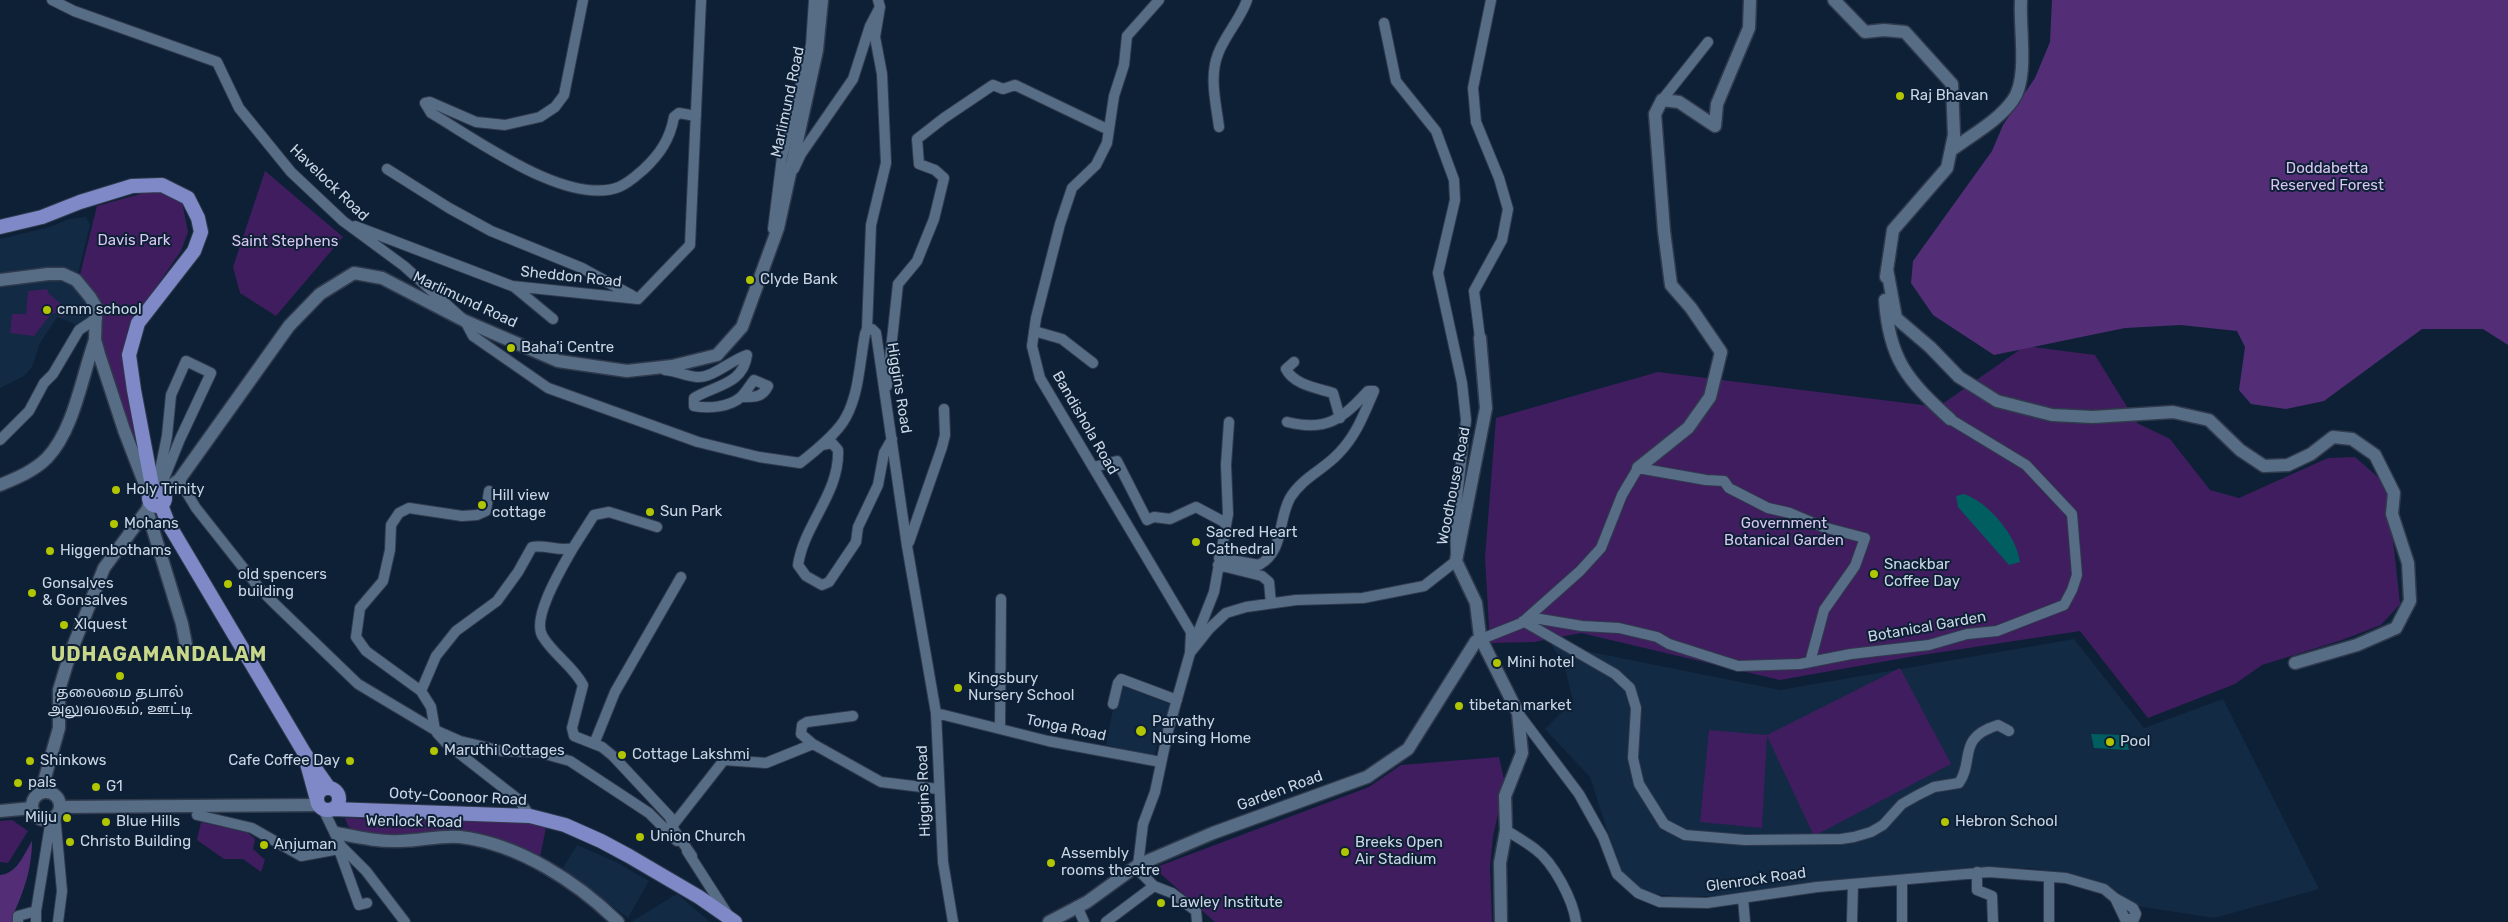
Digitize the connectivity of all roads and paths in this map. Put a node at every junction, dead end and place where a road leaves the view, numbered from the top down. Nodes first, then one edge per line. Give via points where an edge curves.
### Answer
1 (52, 0) edge
2 (583, 0) edge
3 (701, 0) edge
4 (814, 0) edge
5 (822, 0) edge
6 (1159, 0) edge
7 (1247, 0) edge
8 (1491, 0) edge
9 (1750, 0) edge
10 (1834, 0) edge
11 (2021, 0) edge
12 (879, 3) edge
13 (1384, 23) dead end
14 (1708, 42) dead end
15 (1662, 100) junction
16 (696, 116) junction
17 (1219, 127) dead end
18 (1109, 130) junction
19 (1953, 149) junction
20 (387, 169) dead end
21 (786, 188) junction
22 (343, 221) junction
23 (0, 227) edge
24 (773, 237) junction
25 (1887, 269) junction
26 (0, 280) edge
27 (512, 286) junction
28 (638, 299) junction
29 (98, 318) junction
30 (553, 319) dead end
31 (465, 321) junction
32 (867, 329) junction
33 (1034, 331) junction
34 (1480, 338) joint
35 (95, 340) junction
36 (1294, 362) dead end
37 (1093, 363) dead end
38 (644, 367) junction
39 (741, 397) dead end
40 (886, 397) junction
41 (944, 409) dead end
42 (1340, 418) junction
43 (1950, 419) joint
44 (1229, 422) dead end
45 (1287, 422) dead end
46 (892, 439) junction
47 (0, 440) edge
48 (822, 445) junction
49 (1094, 467) junction
50 (1638, 468) junction
51 (179, 480) junction
52 (0, 485) edge
53 (489, 491) dead end
54 (155, 497) junction
55 (1226, 523) junction
56 (658, 527) dead end
57 (907, 546) junction
58 (573, 548) junction
59 (1219, 561) junction
60 (1456, 561) junction
61 (681, 576) dead end
62 (1001, 599) dead end
63 (1272, 603) junction
64 (1523, 621) junction
65 (1481, 640) junction
66 (1190, 653) junction
67 (188, 655) dead end
68 (1810, 662) junction
69 (2295, 663) dead end
70 (421, 691) junction
71 (1177, 700) junction
72 (1113, 704) dead end
73 (936, 713) junction
74 (1518, 713) junction
75 (853, 716) dead end
76 (1000, 729) junction
77 (435, 730) junction
78 (2009, 731) dead end
79 (594, 744) junction
80 (813, 744) junction
81 (1161, 762) junction
82 (938, 789) junction
83 (41, 792) junction
84 (326, 801) junction
85 (32, 808) junction
86 (0, 811) edge
87 (56, 814) junction
88 (197, 815) dead end
89 (530, 816) junction
90 (673, 825) junction
91 (1506, 830) junction
92 (336, 833) junction
93 (339, 849) junction
94 (692, 856) junction
95 (1137, 866) junction
96 (1977, 872) junction
97 (2049, 877) junction
98 (1902, 880) junction
99 (1853, 884) junction
100 (1154, 886) junction
101 (1744, 898) junction
102 (2115, 898) dead end
103 (367, 903) dead end
104 (1077, 906) junction
105 (36, 911) junction
106 (732, 920) edge
107 (18, 922) edge
108 (36, 922) edge
109 (58, 922) edge
110 (405, 922) edge
111 (618, 922) edge
112 (953, 922) edge
113 (1049, 922) edge
114 (1084, 922) edge
115 (1106, 922) edge
116 (1197, 922) edge
117 (1501, 922) edge
118 (1576, 922) edge
119 (1744, 922) edge
120 (1852, 922) edge
121 (1902, 922) edge
122 (1993, 922) edge
123 (2049, 922) edge

1 - 22 street, Havelock Road via 74,11 217,62 239,108 291,172
2 - 16 street via 564,95 555,107 540,117 505,125 476,122 426,103 431,113 537,175 583,190 617,188 629,182 664,147 671,134 674,117 679,113
3 - 16 street, Sheddon Road
4 - 24 street via 811,45 782,157
5 - 21 street, Marlimund Road via 817,50
6 - 18 street, Bandishola Road via 1127,36 1124,65 1114,96
7 - 17 street via 1243,13 1218,54 1213,75
8 - 34 street via 1474,96 1476,122 1508,209 1502,240 1474,291
9 - 15 street via 1749,28 1716,104 1716,126 1679,102
10 - 19 street via 1865,32 1905,32 1952,84
11 - 19 street via 2022,64 2014,99 1996,118
12 - 21 street via 853,79 802,154
12 - 32 street via 875,36 882,74 886,163 871,225
13 - 60 street via 1396,81 1436,131 1454,180 1456,200 1438,273 1462,384 1466,420 1455,515
14 - 15 street
15 - 50 street via 1655,114 1671,285 1721,352 1710,397 1688,428
16 - 28 street, Sheddon Road via 690,245
18 - 33 street, Bandishola Road via 1107,143 1096,165 1072,188
18 - 40 street via 1015,85 1002,89 993,84 917,139 919,164 935,170 944,178 934,219 917,261 898,284
19 - 25 street via 1947,168 1893,230
20 - 28 street via 491,231 582,268
21 - 24 street, Marlimund Road via 778,228
22 - 27 street, Sheddon Road
22 - 31 street, Havelock Road via 404,266
23 - 54 highway via 42,217 132,186 162,185 188,198 201,232 194,251 138,323 129,355
24 - 38 street, Marlimund Road via 742,327 717,355 672,366
25 - 43 street via 1887,325 1897,357 1917,389
25 - 69 street via 1896,318 1959,378 1997,401 2052,415 2093,417 2172,412 2209,420 2240,450 2264,466 2288,465 2312,454 2333,437 2352,439 2375,455 2394,493 2392,514 2408,564 2410,601 2396,628 2356,645
26 - 29 street via 63,274 76,280 90,297
27 - 28 street, Sheddon Road
27 - 30 street
29 - 35 street
29 - 47 street via 79,330 29,411
31 - 38 street, Marlimund Road via 558,361 627,371
31 - 48 street, Higgins Road via 473,336 548,388 670,432 759,457 800,463
31 - 51 street, Marlimund Road via 382,278 354,274 320,294 289,326
32 - 40 street, Higgins Road via 876,333
32 - 48 street, Higgins Road via 846,418
33 - 37 street via 1062,339
33 - 49 street, Bandishola Road via 1032,346 1040,378
34 - 60 street, Woodhouse Road via 1486,408
35 - 52 street via 66,429 47,458 21,477
35 - 54 street via 124,430
36 - 42 street via 1286,369 1290,376 1333,393
38 - 39 street via 698,377 717,372 734,359 747,355 746,366 738,374 722,386 694,398 694,406 707,409
40 - 46 street, Higgins Road
41 - 57 street via 942,447
42 - 45 street via 1312,427
42 - 59 street via 1368,391 1374,391 1353,438 1337,456 1299,485 1289,500 1270,559 1258,565
43 - 68 street, Botanical Garden via 2026,465 2072,514 2077,574 2064,605 1997,631 1968,634 1929,645
44 - 55 street
46 - 48 street via 884,453 878,485 858,527 856,542 830,582 822,585 806,576 798,565 800,548 839,467 838,450 832,444
46 - 57 street, Higgins Road
49 - 55 street via 1117,461 1147,520 1154,517 1170,519 1196,506
49 - 66 street, Bandishola Road via 1191,632
50 - 64 street, Botanical Garden via 1622,495 1600,548
50 - 68 street via 1724,481 1729,488 1768,508 1865,538 1855,566 1824,610
51 - 54 street, Marlimund Road
51 - 77 street via 196,508 276,605 358,684
53 - 70 street via 486,511 478,515 462,516 409,508 399,514 391,525 390,550 383,581 360,608 356,638 366,651
54 - 54 street via 171,395 186,360 211,373
54 - 67 street
54 - 83 street, Marlimund Road via 104,568 70,654 59,690 59,728
54 - 84 highway via 305,754
55 - 59 street
56 - 58 street via 609,512 594,515
57 - 73 street, Higgins Road
58 - 70 street via 532,547 497,601 456,631 436,656
58 - 79 street via 543,607 539,625 542,636 583,685 572,728 574,736
59 - 63 street via 1262,576 1268,582
59 - 66 street via 1214,592
60 - 63 street via 1424,586 1364,598
60 - 65 street, Woodhouse Road via 1476,602
61 - 79 street via 615,692
62 - 76 street
63 - 66 street via 1226,613
64 - 65 street, Botanical Garden
64 - 68 street, Botanical Garden via 1534,618 1619,628 1657,637 1669,644 1738,666
64 - 78 street via 1615,674 1630,688 1636,708 1633,758 1639,784 1664,824 1685,835 1745,840 1841,839 1870,832 1893,817 1902,804 1918,794 1934,787 1959,783 1964,776 1970,746 1987,728 1998,725
65 - 74 street, Woodhouse Road
65 - 95 street, Garden Road via 1408,749 1367,777 1213,833
66 - 71 street, Bandishola Road
70 - 77 street via 431,707
71 - 72 street via 1121,679
71 - 81 street, Bandishola Road
73 - 76 street, Tonga Road
73 - 82 street, Higgins Road
74 - 91 street via 1522,753 1505,796
74 - 101 street, Glenrock Road via 1579,794 1603,836 1617,874 1638,893 1660,902 1707,903
75 - 80 street via 804,723 802,734
76 - 81 street, Tonga Road
77 - 89 street via 446,743 519,800
77 - 94 street via 460,741 502,751 538,752 570,762 649,813
79 - 90 street via 613,756 670,817
80 - 82 street via 881,782
80 - 90 street via 766,763 724,760
81 - 95 street, Bandishola Road via 1155,792 1143,824
82 - 112 street, Higgins Road via 943,862
83 - 85 street via 35,796
83 - 87 street via 50,792 58,797
84 - 87 street
84 - 89 highway, Ooty-Coonoor Road via 370,810
84 - 92 street
85 - 86 street
85 - 87 street via 37,817
87 - 105 street
87 - 109 street via 62,891
88 - 93 street via 252,828 301,856
89 - 106 highway, Ooty-Coonoor Road via 565,825 601,841 699,897
90 - 94 street
91 - 117 street via 1500,863
91 - 118 street via 1537,850 1558,876 1574,907
92 - 93 street
92 - 110 street via 341,846 366,871
92 - 111 street, Wenlock Road via 400,841 459,837 495,845 579,888
93 - 103 street via 359,904
94 - 106 street
95 - 100 street
95 - 104 street, Garden Road
96 - 97 street, Glenrock Road
96 - 98 street, Glenrock Road
96 - 122 street via 1977,890 1992,896
97 - 102 street, Glenrock Road via 2095,886
97 - 123 street
98 - 99 street, Glenrock Road
98 - 121 street
99 - 101 street, Glenrock Road
99 - 120 street
100 - 115 street
100 - 116 street via 1172,893 1196,911
101 - 119 street
104 - 113 street, Garden Road
104 - 114 street
105 - 107 street via 18,916
105 - 108 street

